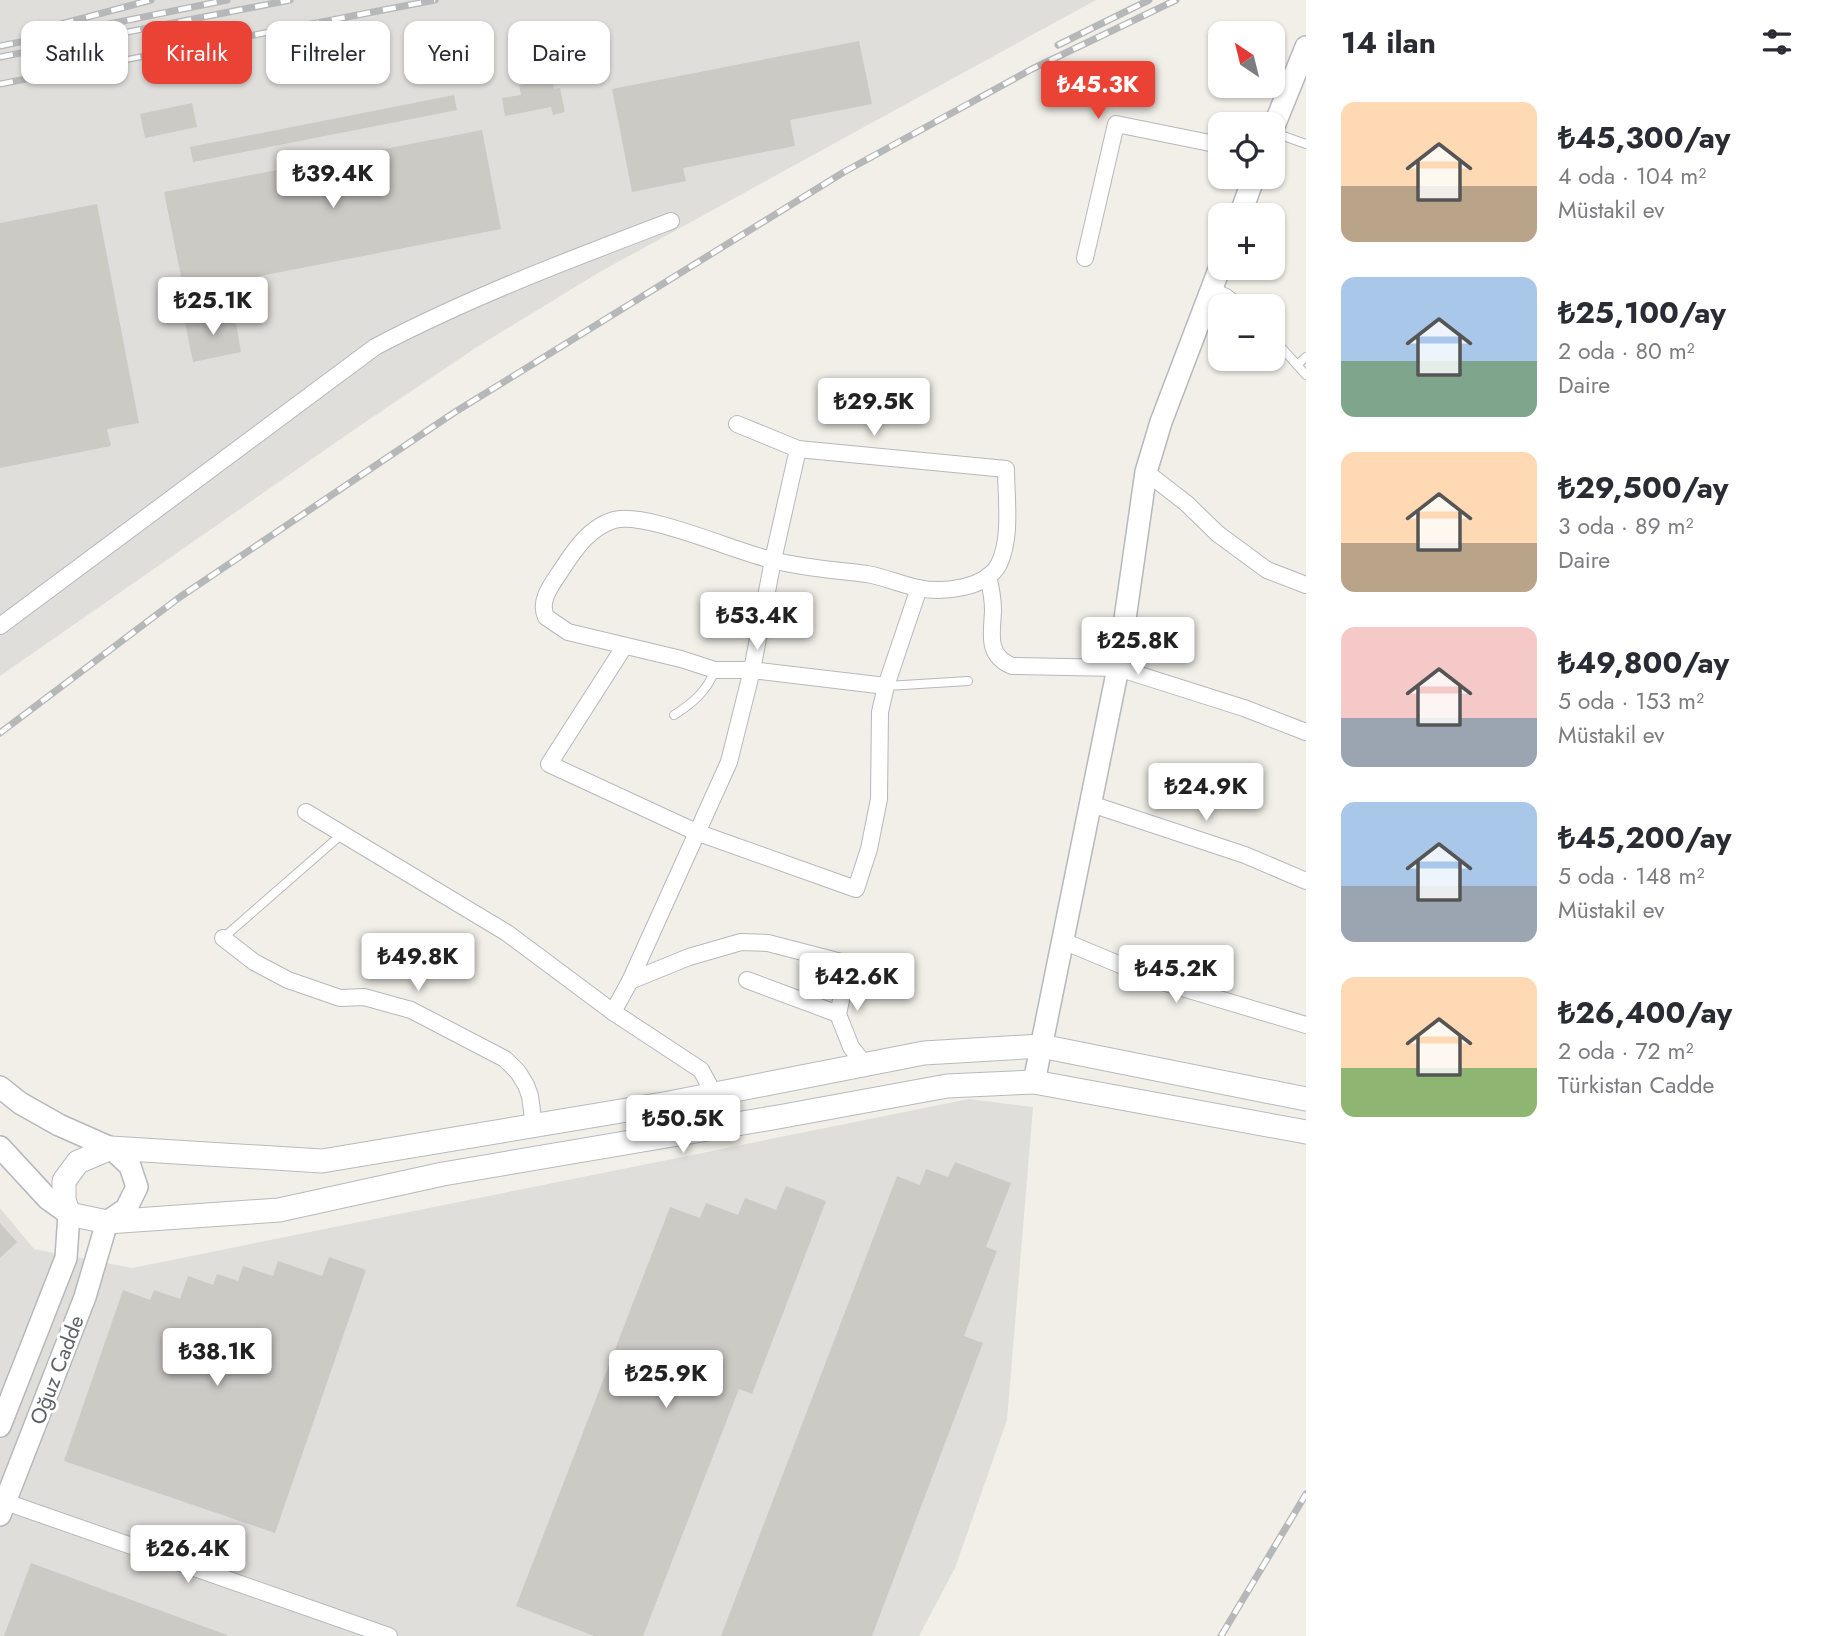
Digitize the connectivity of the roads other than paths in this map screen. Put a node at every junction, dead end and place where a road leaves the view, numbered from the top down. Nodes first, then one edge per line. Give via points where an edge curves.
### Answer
1 (1306, 47) edge
2 (1280, 112) edge
3 (1285, 137) edge
4 (1208, 143) edge
5 (1306, 144) edge
6 (671, 221) dead end
7 (1085, 258) dead end
8 (1215, 280) edge
9 (1285, 352) edge
10 (1306, 357) edge
11 (1297, 365) junction
12 (1306, 375) edge
13 (737, 424) dead end
14 (798, 449) junction
15 (1146, 472) junction
16 (773, 561) junction
17 (988, 576) junction
18 (1306, 585) edge
19 (919, 588) junction
20 (0, 626) edge
21 (624, 647) junction
22 (1118, 668) junction
23 (715, 670) junction
24 (752, 670) junction
25 (968, 681) dead end
26 (886, 686) junction
27 (674, 715) dead end
28 (1306, 732) edge
29 (1090, 804) junction
30 (306, 812) dead end
31 (696, 832) junction
32 (342, 834) junction
33 (1306, 881) edge
34 (222, 938) joint
35 (1063, 941) junction
36 (747, 980) dead end
37 (630, 981) junction
38 (613, 1012) junction
39 (838, 1014) junction
40 (1306, 1025) edge
41 (1041, 1046) junction
42 (865, 1065) junction
43 (1034, 1082) junction
44 (0, 1087) edge
45 (714, 1094) junction
46 (1306, 1099) edge
47 (534, 1126) junction
48 (1306, 1132) edge
49 (0, 1147) edge
50 (111, 1148) junction
51 (69, 1214) junction
52 (107, 1222) junction
53 (0, 1426) edge
54 (2, 1505) edge
55 (389, 1636) edge

1 - 2 street
3 - 5 lane
4 - 7 street via 1116,124
6 - 20 street via 420,323 375,347
8 - 15 street
9 - 11 lane
10 - 11 lane
11 - 12 lane
13 - 14 street
14 - 16 street
14 - 17 street via 1006,469 1004,549
15 - 18 street via 1267,570
15 - 22 street
16 - 19 street via 884,577
16 - 21 street via 642,519 617,519 596,527 550,589 544,613 568,632
16 - 24 street
17 - 19 street via 956,589
17 - 22 street via 992,647 1005,663
19 - 26 street
21 - 23 street
21 - 31 street via 549,764
22 - 28 street
22 - 29 street
23 - 24 street
23 - 27 lane via 701,694
24 - 26 street
24 - 31 street via 729,762
25 - 26 lane
26 - 31 street via 880,712 879,799 856,889
29 - 33 street via 1245,855
29 - 35 street
30 - 32 street
31 - 37 street
32 - 34 lane
32 - 38 street via 507,933
34 - 47 street via 288,980 340,998 364,997 411,1010 505,1059 526,1085
35 - 40 street via 1159,981
35 - 41 street
36 - 39 street
37 - 38 street
37 - 39 street via 741,942 768,943 849,964
38 - 45 street via 701,1070
39 - 42 street via 851,1047
41 - 42 main road via 924,1054
41 - 43 street
41 - 46 main road
42 - 45 main road
43 - 48 main road
43 - 52 main road via 947,1086 443,1174 279,1210
44 - 50 street via 60,1125
45 - 47 main road
47 - 50 main road via 321,1161
49 - 51 street via 48,1199
50 - 51 main road via 78,1162 64,1181
50 - 52 street via 130,1166 137,1187 126,1209
51 - 52 main road
51 - 53 street, Oğuz Cadde via 66,1258
52 - 54 street, Oğuz Cadde via 85,1297
54 - 55 street

